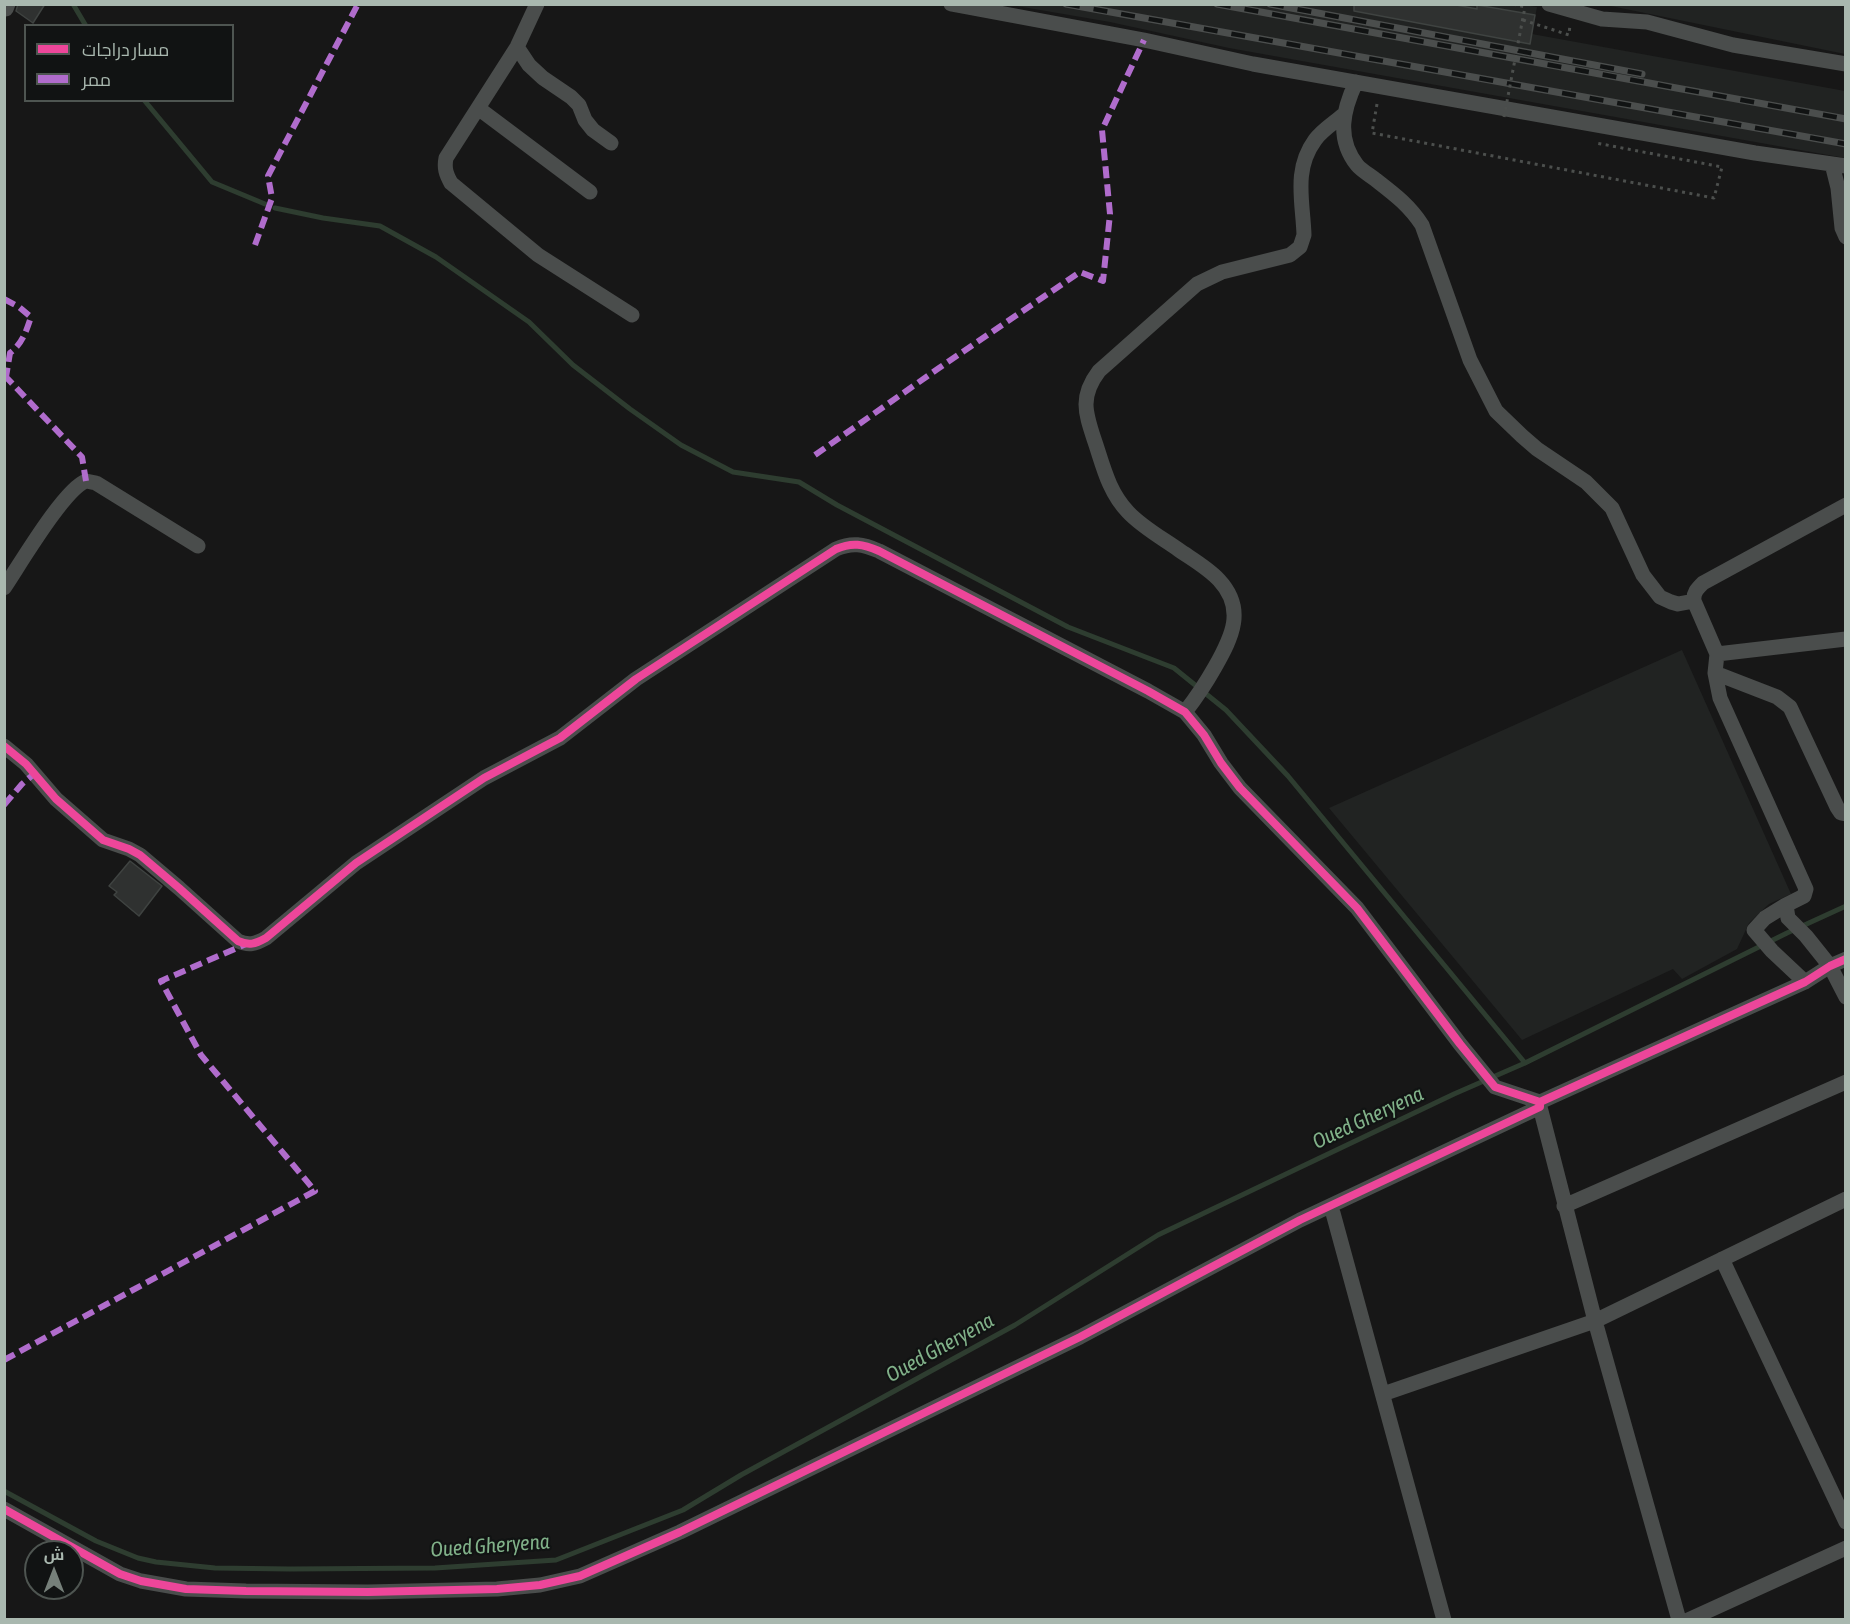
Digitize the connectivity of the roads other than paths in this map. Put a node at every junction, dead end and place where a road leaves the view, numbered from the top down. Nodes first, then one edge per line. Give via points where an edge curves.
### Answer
1 (8, 4) edge
2 (537, 4) edge
3 (951, 4) edge
4 (1549, 4) edge
5 (4, 8) edge
6 (517, 47) junction
7 (1845, 64) edge
8 (1356, 82) junction
9 (478, 108) junction
10 (1343, 116) junction
11 (611, 143) dead end
12 (1839, 165) edge
13 (590, 192) dead end
14 (1845, 237) edge
15 (632, 315) dead end
16 (1845, 505) edge
17 (198, 546) dead end
18 (4, 588) edge
19 (1694, 601) junction
20 (1845, 639) edge
21 (1717, 654) junction
22 (1715, 673) junction
23 (1185, 712) junction
24 (4, 746) edge
25 (1845, 814) edge
26 (1787, 912) junction
27 (1845, 959) edge
28 (1830, 966) junction
29 (1805, 982) junction
30 (1845, 997) edge
31 (1845, 1082) edge
32 (1540, 1104) junction
33 (1845, 1199) edge
34 (1564, 1206) junction
35 (1333, 1214) dead end
36 (1722, 1259) junction
37 (1595, 1322) junction
38 (1383, 1394) junction
39 (4, 1509) edge
40 (1845, 1522) edge
41 (1845, 1548) edge
42 (1444, 1620) edge
43 (1679, 1620) edge
44 (1688, 1620) edge

1 - 5 street
2 - 6 street
3 - 8 street
4 - 7 street via 1602,19 1647,22 1733,45
6 - 9 street
6 - 11 street via 529,65 571,97 593,130
8 - 10 street
8 - 12 street
9 - 13 street
9 - 15 street via 446,158 446,174 451,183 538,255
10 - 19 street via 1347,143 1358,166 1403,200 1422,225 1470,360 1496,411 1537,449 1600,494 1612,508 1643,575 1660,597 1678,604
10 - 23 street via 1316,138 1303,165 1299,190 1304,235 1296,252 1214,274 1197,284 1100,371 1087,396 1085,414 1106,478 1118,501 1139,522 1210,572 1230,596 1232,634
12 - 14 street
16 - 19 street via 1703,583 1693,596
17 - 18 street via 96,483 86,481 77,486 50,519
19 - 21 street
20 - 21 street
21 - 22 street
22 - 25 street via 1777,697 1790,707 1837,807
22 - 26 street via 1720,698 1806,889
23 - 24 street via 879,550 848,544 636,679 560,738 484,778 356,863 266,938 246,944 140,855 103,840
23 - 32 street via 1240,788 1357,908 1495,1087
26 - 28 street
26 - 29 street via 1766,918 1754,930
27 - 28 street
28 - 29 street
28 - 30 street
29 - 32 street
31 - 34 street
32 - 34 street
32 - 39 street via 1300,1220 1080,1337 680,1532 580,1576 497,1589 368,1592 186,1588 120,1574
33 - 36 street
34 - 37 street
35 - 38 street
36 - 37 street
36 - 40 street
37 - 38 street
37 - 43 street
38 - 42 street
41 - 44 street

